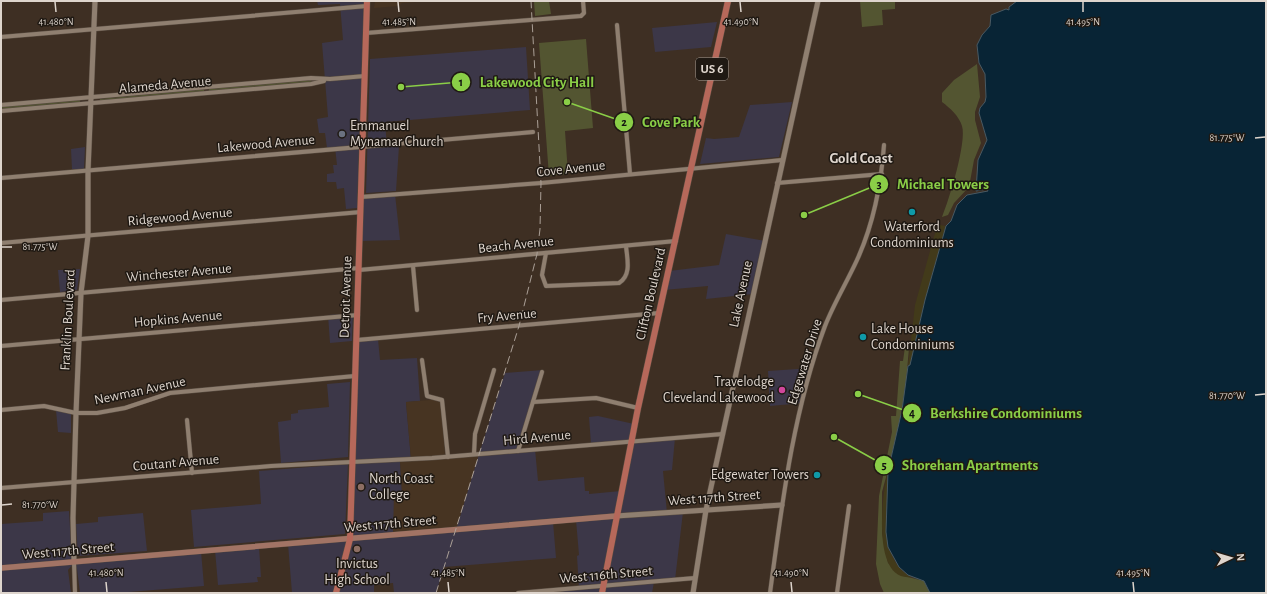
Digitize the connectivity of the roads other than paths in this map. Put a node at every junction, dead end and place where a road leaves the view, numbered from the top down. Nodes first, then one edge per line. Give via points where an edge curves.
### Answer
1 (95, 1) edge
2 (583, 1) edge
3 (728, 1) edge
4 (818, 1) edge
5 (367, 4) edge
6 (617, 25) dead end
7 (94, 29) junction
8 (366, 33) junction
9 (1, 37) edge
10 (364, 76) junction
11 (330, 79) junction
12 (206, 87) junction
13 (207, 93) junction
14 (90, 100) junction
15 (1, 106) edge
16 (1, 111) edge
17 (533, 132) dead end
18 (884, 145) dead end
19 (363, 147) junction
20 (782, 160) junction
21 (692, 168) junction
22 (88, 170) junction
23 (630, 174) junction
24 (882, 174) junction
25 (1, 178) edge
26 (777, 183) junction
27 (361, 197) junction
28 (360, 212) junction
29 (88, 236) junction
30 (676, 241) junction
31 (1, 243) edge
32 (626, 246) junction
33 (546, 253) junction
34 (413, 266) junction
35 (359, 269) junction
36 (81, 293) junction
37 (1, 300) edge
38 (418, 310) dead end
39 (659, 313) junction
40 (358, 315) junction
41 (78, 339) junction
42 (357, 340) junction
43 (1, 346) edge
44 (422, 360) dead end
45 (494, 370) dead end
46 (542, 372) dead end
47 (355, 376) junction
48 (533, 402) junction
49 (638, 408) junction
50 (1, 410) edge
51 (76, 412) junction
52 (188, 420) dead end
53 (723, 434) junction
54 (631, 442) junction
55 (518, 451) junction
56 (474, 454) junction
57 (448, 457) junction
58 (352, 462) junction
59 (192, 473) junction
60 (73, 482) junction
61 (1, 488) edge
62 (782, 505) junction
63 (849, 506) dead end
64 (706, 510) junction
65 (616, 516) junction
66 (350, 540) junction
67 (74, 562) junction
68 (1, 568) edge
69 (695, 578) junction
70 (603, 590) edge
71 (75, 593) edge
72 (336, 593) edge
73 (518, 593) edge
74 (693, 593) edge
75 (770, 593) edge
76 (837, 593) edge

1 - 7 street, Franklin Boulevard
2 - 8 street via 584,13 581,16
3 - 21 main road, Clifton Boulevard / US 6
4 - 20 street, Lake Avenue
5 - 7 street
5 - 8 main road, Detroit Avenue
6 - 23 street
7 - 9 street
7 - 14 street, Franklin Boulevard
8 - 10 main road, Detroit Avenue
10 - 11 street, Alameda Avenue
10 - 19 main road, Detroit Avenue
11 - 12 street, Alameda Avenue via 311,78
11 - 13 street, Alameda Avenue via 311,84
12 - 13 street
12 - 14 street, Alameda Avenue
13 - 14 street, Alameda Avenue
14 - 15 street, Alameda Avenue
14 - 16 street, Alameda Avenue
14 - 22 street, Franklin Boulevard
17 - 19 street, Lakewood Avenue
18 - 24 street, Edgewater Drive
19 - 22 street, Lakewood Avenue
19 - 27 main road, Detroit Avenue
20 - 21 street, Cove Avenue
20 - 26 street, Lake Avenue
21 - 23 street, Cove Avenue
21 - 30 main road, Clifton Boulevard / US 6
22 - 25 street, Lakewood Avenue
22 - 29 street, Franklin Boulevard
23 - 27 street, Cove Avenue
24 - 26 street
24 - 62 street, Edgewater Drive via 866,240 826,326 811,373
26 - 53 street, Lake Avenue
27 - 28 main road, Detroit Avenue
28 - 29 street, Ridgewood Avenue
28 - 35 main road, Detroit Avenue
29 - 31 street, Ridgewood Avenue
29 - 36 street, Franklin Boulevard
30 - 32 street, Beach Avenue
30 - 39 main road, Clifton Boulevard / US 6
32 - 33 street, Beach Avenue
32 - 33 street via 628,272 621,282 546,286 543,278
33 - 34 street, Beach Avenue
34 - 35 street, Beach Avenue
34 - 38 street
35 - 36 street, Winchester Avenue
35 - 40 main road, Detroit Avenue
36 - 37 street, Winchester Avenue
36 - 41 street, Franklin Boulevard
39 - 42 street, Fry Avenue
39 - 49 main road, Clifton Boulevard / US 6
40 - 41 street, Hopkins Avenue
40 - 42 main road, Detroit Avenue
41 - 43 street, Hopkins Avenue
41 - 51 street, Franklin Boulevard
42 - 47 main road, Detroit Avenue
44 - 57 street via 427,396 442,400
45 - 56 street via 475,434
46 - 48 street
47 - 51 street, Newman Avenue via 170,393 125,408 97,413
47 - 58 main road, Detroit Avenue
48 - 49 street via 596,398
48 - 55 street
49 - 54 main road, Clifton Boulevard / US 6
50 - 51 street, Newman Avenue via 44,406
51 - 60 street, Franklin Boulevard
52 - 59 street
53 - 54 street, Hird Avenue
53 - 64 street, Lake Avenue
54 - 55 street, Hird Avenue
54 - 65 main road, Clifton Boulevard / US 6
55 - 56 street, Hird Avenue
56 - 57 street, Hird Avenue
57 - 58 street, Hird Avenue
58 - 59 street, Coutant Avenue
58 - 66 main road, Detroit Avenue
59 - 60 street, Coutant Avenue
60 - 61 street, Coutant Avenue
60 - 67 street, Franklin Boulevard
62 - 64 street, West 117th Street
62 - 75 street, Edgewater Drive
63 - 76 street
64 - 65 street, West 117th Street
64 - 69 street, Lake Avenue
65 - 66 main road, West 117th Street
65 - 70 main road, Clifton Boulevard / US 6
66 - 67 main road, West 117th Street
66 - 72 main road, Detroit Avenue
67 - 68 main road, West 117th Street
67 - 71 street, Franklin Boulevard
69 - 70 street, West 116th Street
69 - 74 street, Lake Avenue
70 - 73 street, West 116th Street

